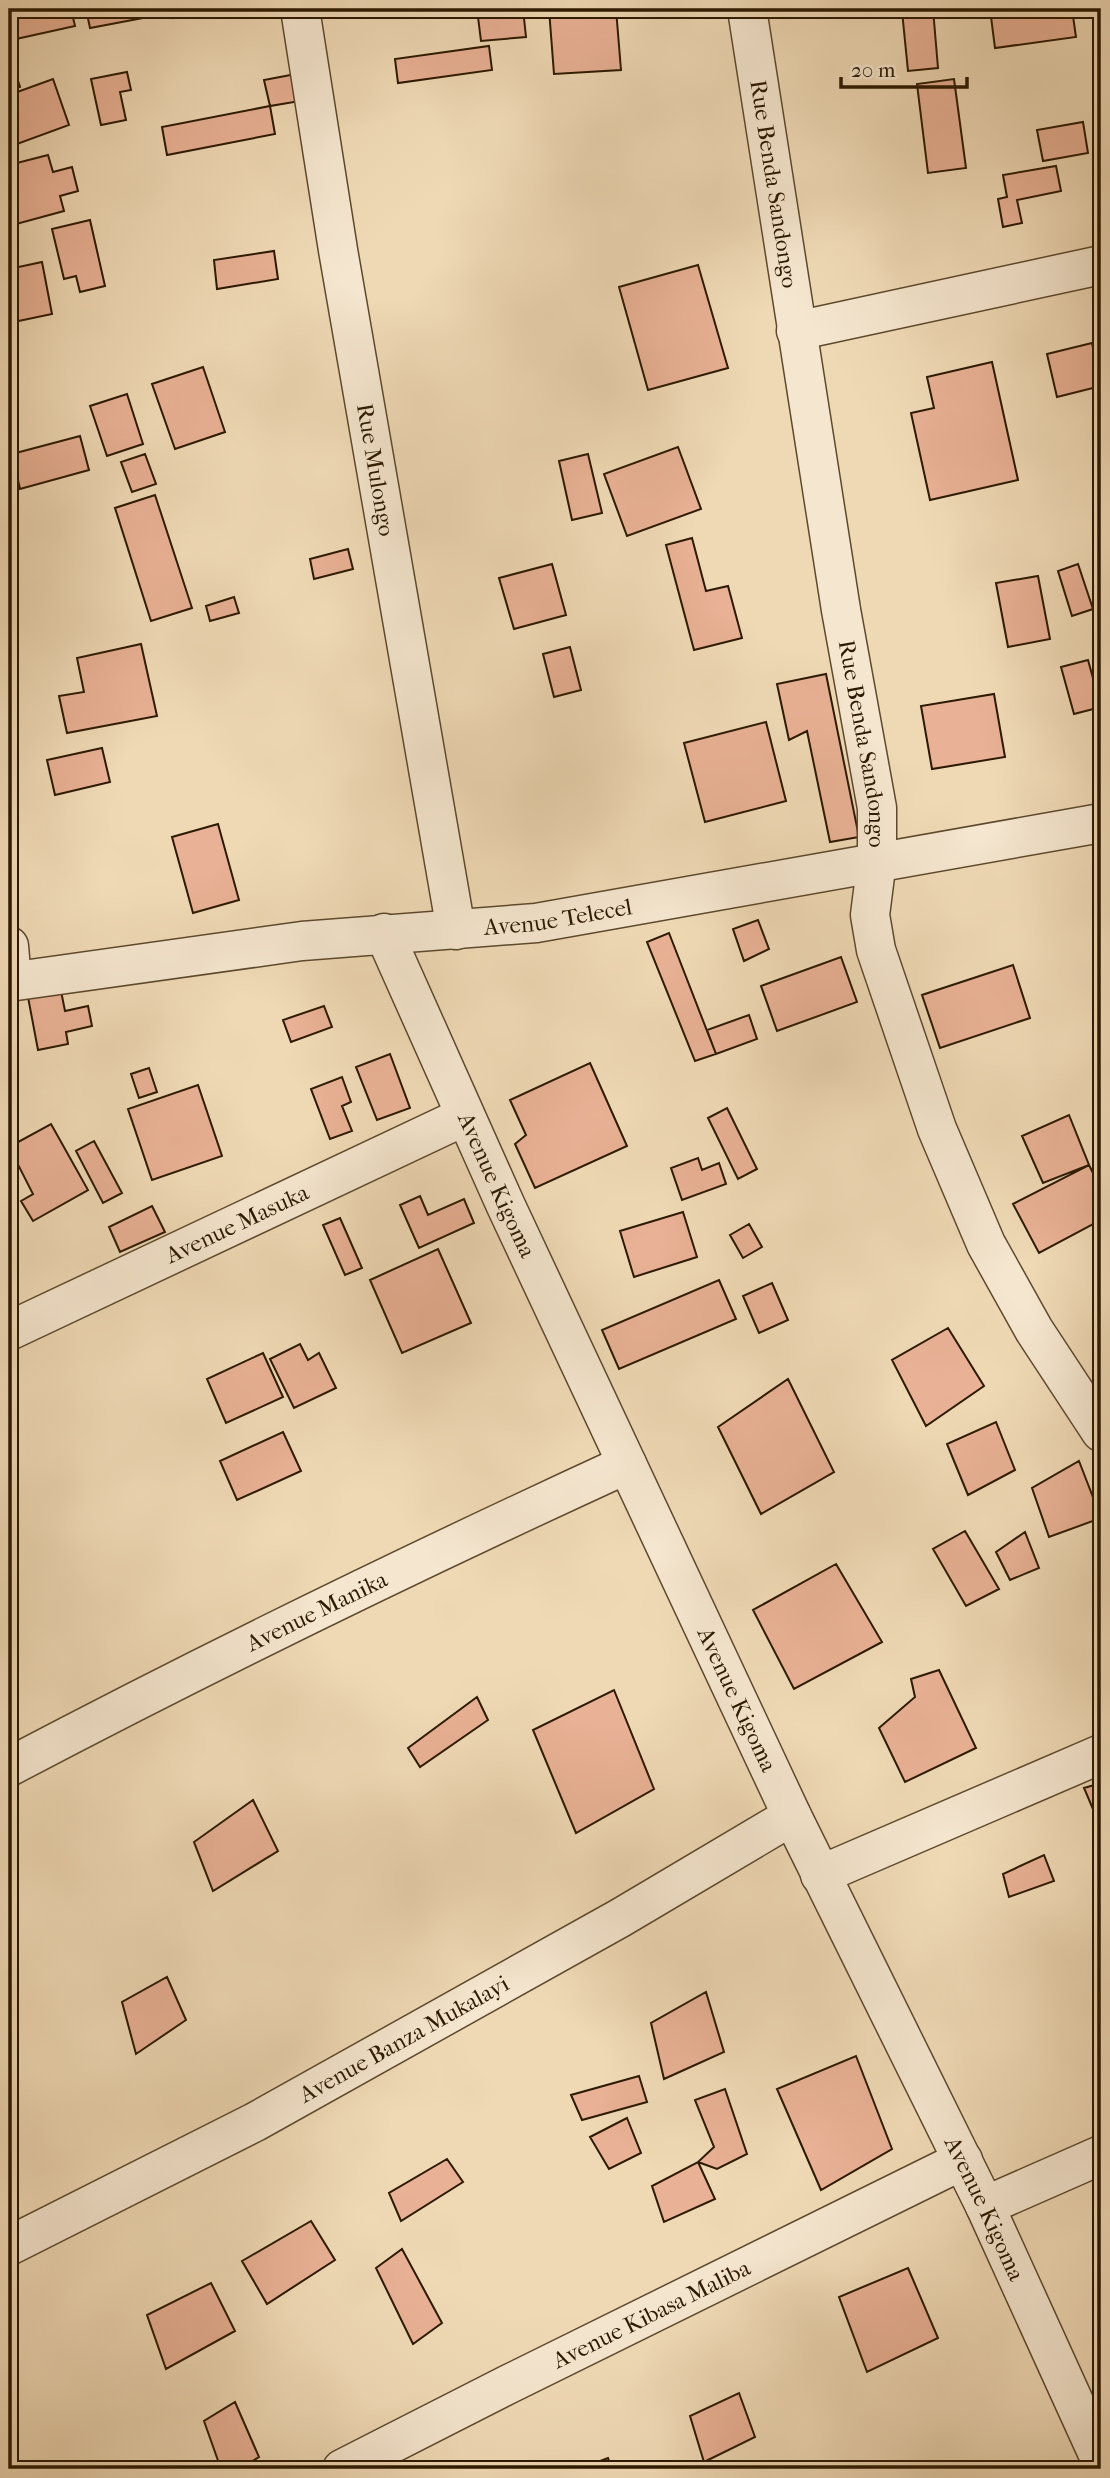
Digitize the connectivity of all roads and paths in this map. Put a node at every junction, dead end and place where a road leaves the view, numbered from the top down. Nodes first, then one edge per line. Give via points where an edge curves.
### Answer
1 (300, 9) edge
2 (747, 9) edge
3 (1101, 265) edge
4 (796, 331) junction
5 (1101, 823) edge
6 (877, 860) junction
7 (456, 930) junction
8 (384, 933) junction
9 (10, 970) edge
10 (465, 1116) junction
11 (9, 1331) edge
12 (1101, 1432) edge
13 (627, 1464) junction
14 (1101, 1754) edge
15 (9, 1767) edge
16 (792, 1816) junction
17 (820, 1875) junction
18 (1101, 2155) edge
19 (963, 2160) junction
20 (985, 2206) junction
21 (9, 2246) edge
22 (1101, 2461) edge
23 (342, 2469) edge

1 - 7 street, Rue Mulongo
2 - 4 street, Rue Benda Sandongo
3 - 4 street
4 - 6 street, Rue Benda Sandongo via 877,808
5 - 6 street, Avenue Telecel
6 - 7 street, Avenue Telecel via 536,923
6 - 12 street, Rue Benda Sandongo via 872,930 937,1129 1010,1290
7 - 8 street, Avenue Telecel
8 - 9 street, Avenue Telecel
8 - 10 street, Avenue Kigoma
10 - 11 street, Avenue Masuka
10 - 13 street, Avenue Kigoma
13 - 15 street, Avenue Manika via 212,1660
13 - 16 street, Avenue Kigoma
14 - 17 street
16 - 17 street, Avenue Kigoma
16 - 21 street, Avenue Banza Mukalayi via 255,2122
17 - 19 street, Avenue Kigoma
18 - 20 street
19 - 20 street, Avenue Kigoma
19 - 23 street, Avenue Kibasa Maliba
20 - 22 street, Avenue Kigoma

